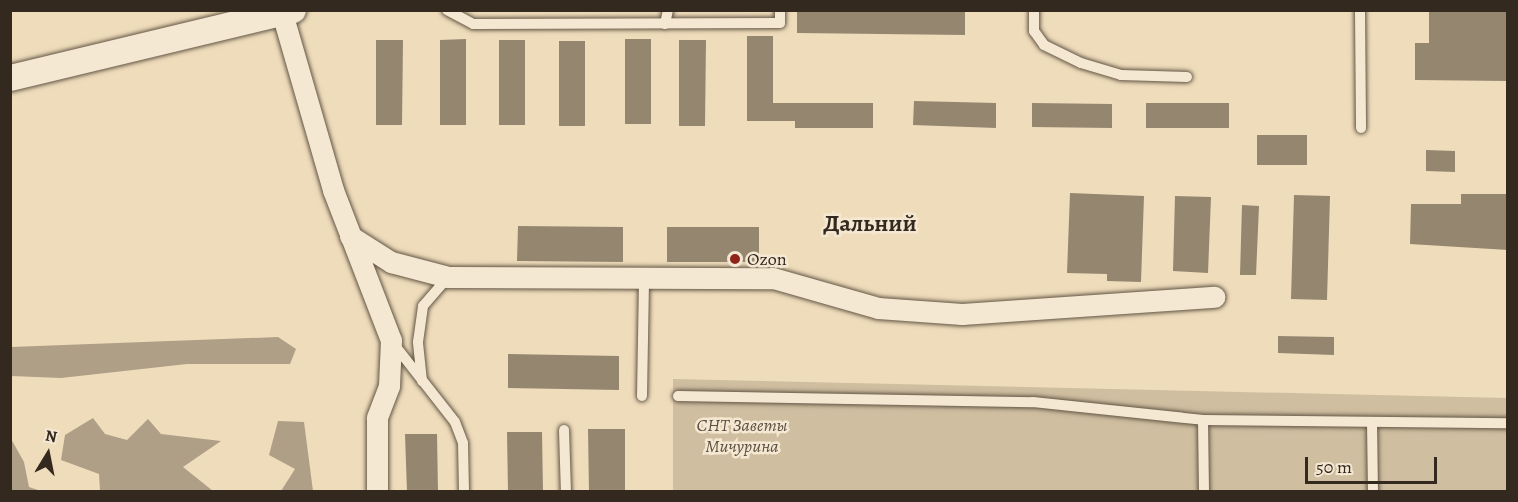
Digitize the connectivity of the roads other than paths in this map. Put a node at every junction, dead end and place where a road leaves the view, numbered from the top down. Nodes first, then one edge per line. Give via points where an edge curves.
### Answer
1 (447, 10) edge
2 (668, 10) edge
3 (780, 10) edge
4 (1034, 10) edge
5 (1360, 10) edge
6 (287, 12) edge
7 (665, 24) junction
8 (1187, 77) dead end
9 (10, 78) edge
10 (1362, 128) dead end
11 (350, 236) junction
12 (448, 277) junction
13 (644, 279) junction
14 (1214, 297) dead end
15 (392, 340) junction
16 (422, 381) junction
17 (642, 396) dead end
18 (678, 396) dead end
19 (1203, 420) junction
20 (1372, 422) junction
21 (1508, 423) edge
22 (564, 430) dead end
23 (377, 492) edge
24 (464, 492) edge
25 (566, 492) edge
26 (1204, 492) edge
27 (1372, 492) edge

1 - 7 lane via 473,24
2 - 7 lane
3 - 7 lane via 780,23
4 - 8 lane via 1034,31 1044,45 1081,63 1121,75
5 - 10 lane
6 - 9 street
6 - 11 street
11 - 12 street via 391,262
11 - 15 street
12 - 13 street
12 - 16 lane via 423,306 418,342
13 - 14 street via 773,278 878,308 962,314
13 - 17 lane
15 - 16 lane
15 - 23 street via 389,386 377,418
16 - 24 lane via 455,422 463,443
18 - 19 lane via 1033,402
19 - 20 lane
19 - 26 lane
20 - 21 lane
20 - 27 lane
22 - 25 lane

